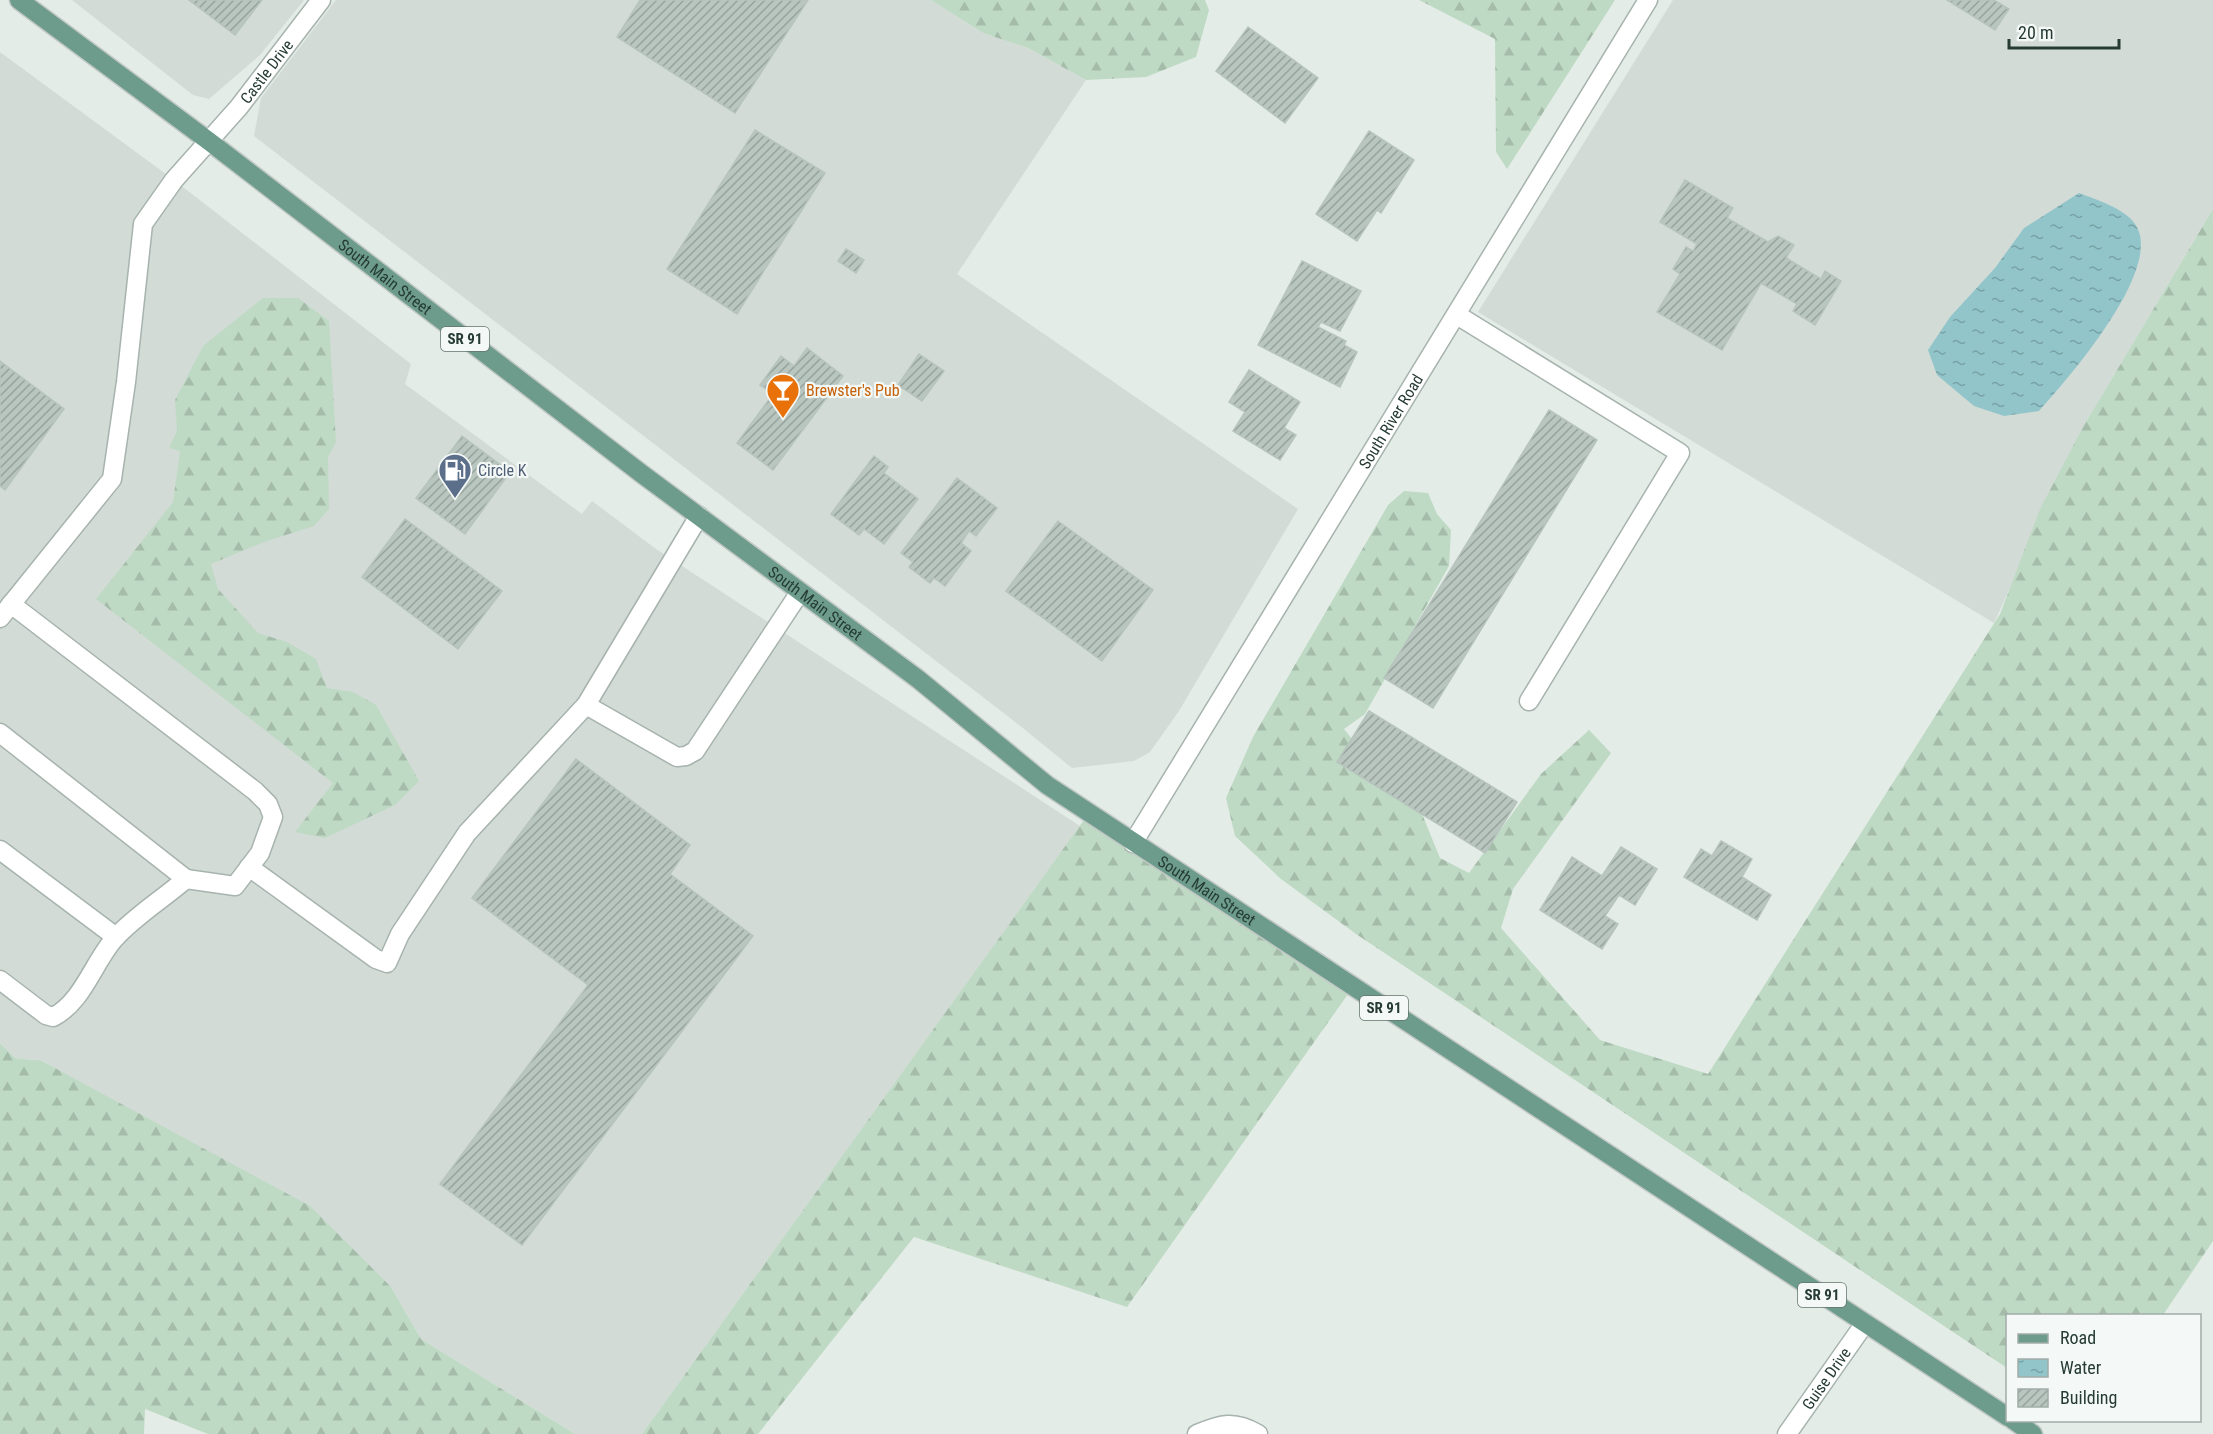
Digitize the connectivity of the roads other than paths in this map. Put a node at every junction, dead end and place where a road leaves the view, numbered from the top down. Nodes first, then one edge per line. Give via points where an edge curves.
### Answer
1 (19, 0) edge
2 (321, 0) edge
3 (1648, 0) edge
4 (210, 142) junction
5 (1457, 315) junction
6 (699, 516) junction
7 (800, 592) junction
8 (6, 611) edge
9 (1529, 701) dead end
10 (586, 705) junction
11 (0, 733) edge
12 (1133, 843) junction
13 (0, 850) edge
14 (249, 867) junction
15 (186, 879) junction
16 (116, 937) junction
17 (0, 980) edge
18 (1865, 1323) junction
19 (2006, 1416) edge
20 (2016, 1422) edge
21 (1197, 1434) edge
22 (1258, 1434) edge
23 (1786, 1434) edge
24 (2033, 1434) edge

1 - 4 main road, South Main Street / SR 91
2 - 4 street, Castle Drive
3 - 5 street, South River Road
4 - 6 main road, South Main Street / SR 91
4 - 8 street, Castle Drive via 174,180 143,224 112,479
5 - 9 street via 1680,453
5 - 12 street, South River Road
6 - 7 main road, South Main Street / SR 91
6 - 10 street
7 - 10 street via 695,751 686,756 677,757
7 - 12 main road, South Main Street / SR 91 via 918,679 1047,785
8 - 14 street via 268,804 273,817 260,853
10 - 14 street via 467,833 400,934 387,963
11 - 15 street
12 - 18 main road, South Main Street / SR 91
13 - 16 street
14 - 15 street via 235,886
15 - 16 street
16 - 17 street via 79,991 53,1017
18 - 19 main road, SR 91
18 - 23 street, Guise Drive
20 - 24 main road
21 - 22 street via 1222,1423

